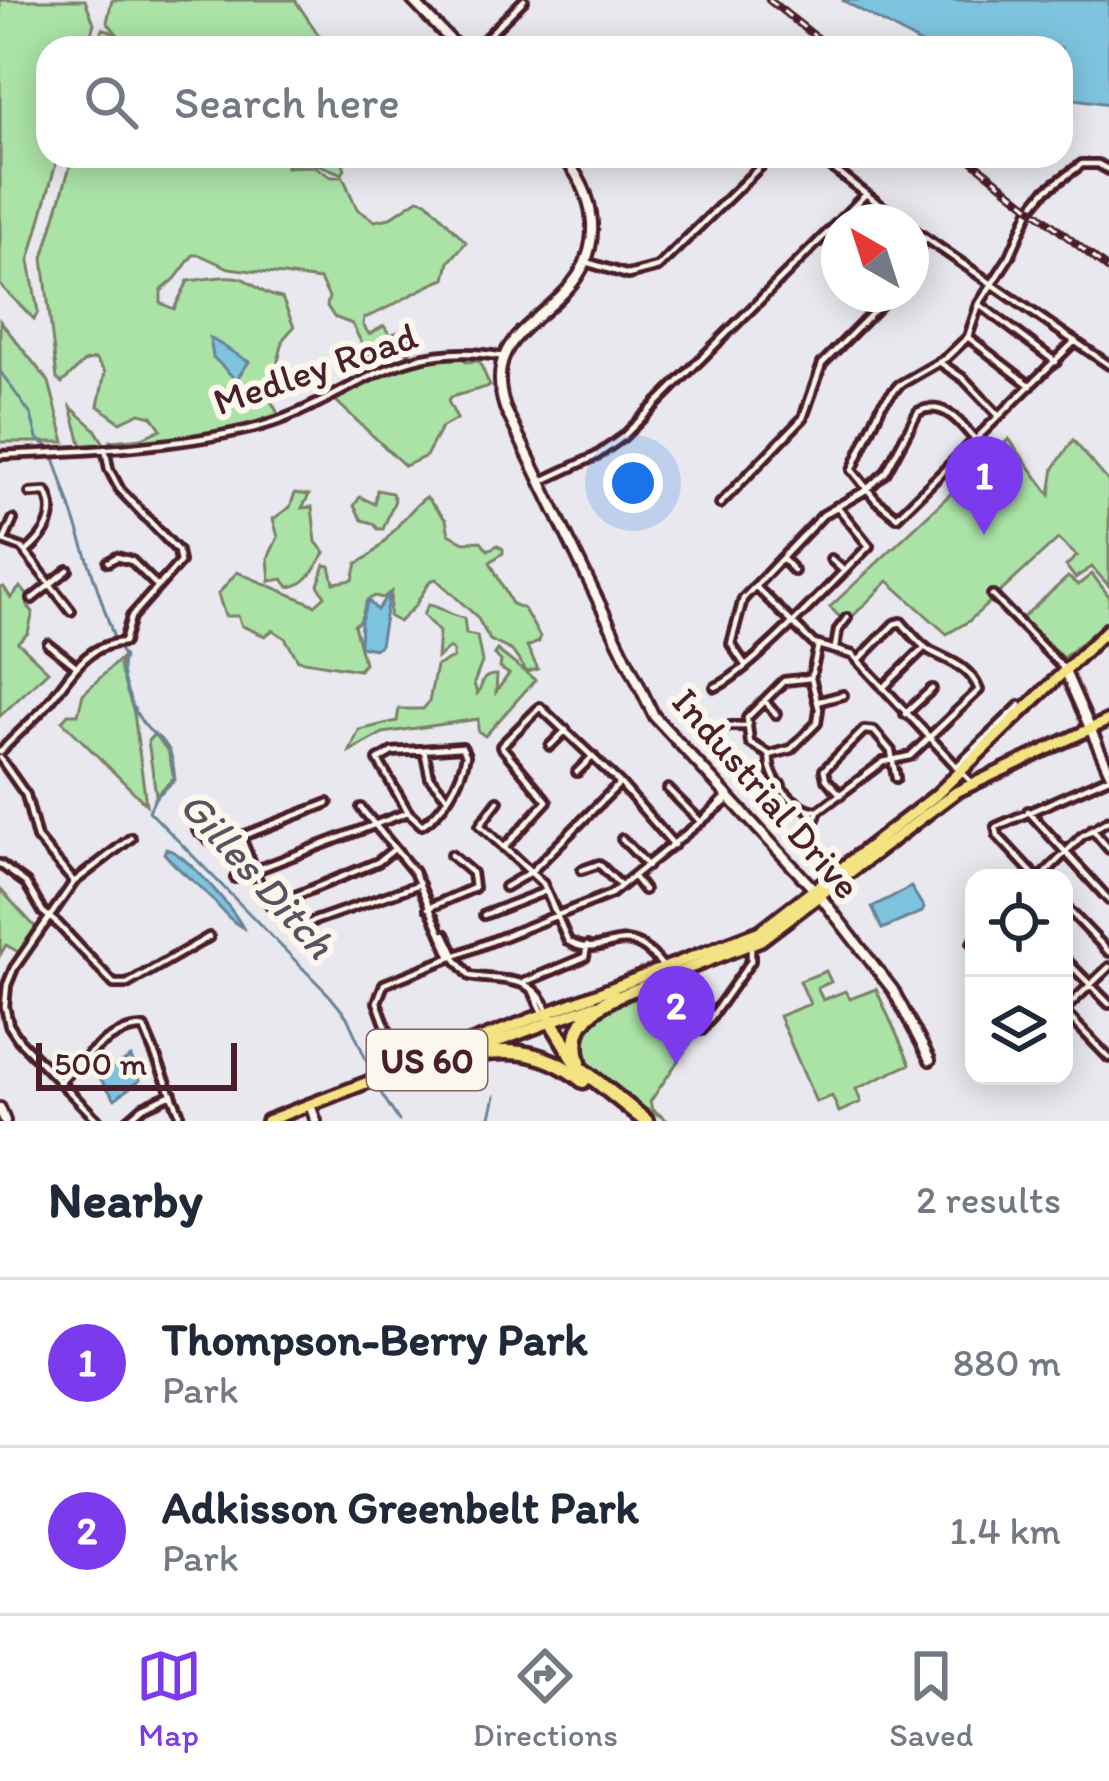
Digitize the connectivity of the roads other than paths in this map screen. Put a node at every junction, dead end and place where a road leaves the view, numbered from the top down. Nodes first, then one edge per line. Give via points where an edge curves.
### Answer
1 (412, 0) edge
2 (524, 0) edge
3 (446, 36) edge
4 (488, 36) edge
5 (571, 168) edge
6 (759, 168) edge
7 (832, 168) edge
8 (1109, 170) edge
9 (866, 194) junction
10 (879, 204) edge
11 (929, 241) edge
12 (586, 262) junction
13 (992, 284) junction
14 (979, 304) junction
15 (873, 312) edge
16 (968, 338) junction
17 (1076, 341) junction
18 (504, 357) junction
19 (939, 362) junction
20 (1056, 362) junction
21 (1109, 365) edge
22 (1031, 386) junction
23 (999, 416) junction
24 (904, 437) junction
25 (975, 440) junction
26 (917, 442) dead end
27 (107, 450) junction
28 (985, 451) dead end
29 (0, 455) edge
30 (540, 482) junction
31 (866, 490) junction
32 (31, 493) dead end
33 (720, 504) dead end
34 (837, 506) junction
35 (14, 520) dead end
36 (2, 541) edge
37 (26, 552) junction
38 (783, 559) junction
39 (831, 559) dead end
40 (108, 562) dead end
41 (68, 570) dead end
42 (794, 571) dead end
43 (844, 571) junction
44 (51, 584) junction
45 (755, 586) junction
46 (158, 587) junction
47 (992, 595) dead end
48 (32, 599) dead end
49 (71, 611) dead end
50 (847, 618) dead end
51 (791, 623) junction
52 (1109, 628) edge
53 (48, 644) dead end
54 (818, 646) junction
55 (925, 647) junction
56 (836, 648) junction
57 (858, 661) junction
58 (745, 665) junction
59 (76, 666) junction
60 (1064, 669) junction
61 (811, 678) junction
62 (715, 687) dead end
63 (883, 688) junction
64 (932, 689) dead end
65 (843, 695) dead end
66 (763, 700) junction
67 (817, 701) junction
68 (1020, 704) dead end
69 (776, 714) dead end
70 (905, 714) junction
71 (1014, 714) junction
72 (1109, 720) edge
73 (730, 726) dead end
74 (745, 726) junction
75 (1090, 729) junction
76 (566, 730) junction
77 (928, 739) junction
78 (550, 746) dead end
79 (424, 750) junction
80 (0, 755) edge
81 (770, 755) junction
82 (593, 756) junction
83 (892, 760) junction
84 (958, 769) junction
85 (577, 772) dead end
86 (1109, 774) edge
87 (896, 778) dead end
88 (620, 783) junction
89 (972, 783) junction
90 (781, 785) junction
91 (668, 789) dead end
92 (841, 795) junction
93 (446, 797) junction
94 (769, 797) dead end
95 (728, 798) junction
96 (498, 801) dead end
97 (328, 803) dead end
98 (361, 808) dead end
99 (407, 810) junction
100 (1028, 811) junction
101 (1109, 820) edge
102 (701, 822) junction
103 (373, 825) junction
104 (1092, 829) junction
105 (197, 830) dead end
106 (241, 837) junction
107 (131, 838) dead end
108 (622, 839) dead end
109 (674, 844) junction
110 (504, 848) junction
111 (1109, 849) edge
112 (393, 850) junction
113 (1065, 854) junction
114 (451, 855) dead end
115 (0, 864) edge
116 (648, 866) junction
117 (1031, 869) edge
118 (1049, 869) edge
119 (582, 870) dead end
120 (253, 871) junction
121 (531, 872) junction
122 (634, 877) junction
123 (235, 878) dead end
124 (74, 882) junction
125 (420, 884) junction
126 (505, 886) dead end
127 (621, 886) junction
128 (547, 890) junction
129 (644, 890) dead end
130 (818, 893) junction
131 (1109, 900) edge
132 (271, 906) junction
133 (428, 908) junction
134 (1073, 914) edge
135 (484, 915) dead end
136 (48, 916) junction
137 (556, 916) junction
138 (209, 937) dead end
139 (748, 941) junction
140 (587, 946) junction
141 (1109, 952) edge
142 (453, 956) junction
143 (1073, 967) edge
144 (1109, 967) edge
145 (668, 973) junction
146 (528, 984) junction
147 (1091, 985) junction
148 (615, 997) junction
149 (1073, 1002) edge
150 (1109, 1004) edge
151 (547, 1019) junction
152 (1073, 1020) edge
153 (703, 1030) dead end
154 (1109, 1058) edge
155 (452, 1060) junction
156 (930, 1060) dead end
157 (403, 1073) junction
158 (585, 1077) junction
159 (59, 1082) junction
160 (172, 1094) junction
161 (311, 1106) junction
162 (0, 1108) edge
163 (179, 1120) edge
164 (642, 1120) edge
165 (5, 1121) edge
166 (98, 1121) edge
167 (127, 1121) edge
168 (270, 1121) edge
169 (316, 1121) edge

1 - 3 street
2 - 4 street
5 - 12 street via 590,206
6 - 12 street via 658,267 620,274
7 - 9 street
8 - 13 street via 1082,164 1045,191
9 - 10 street
9 - 30 street via 623,437
11 - 13 street
12 - 18 street
13 - 14 street
13 - 17 street
14 - 16 street
14 - 20 street
15 - 33 street via 822,364 803,418
16 - 19 street
16 - 22 street
17 - 20 street
17 - 21 street
18 - 27 street, Medley Road via 465,352 402,361 259,427
18 - 30 street, Industrial Drive via 502,400
19 - 23 street
19 - 31 street via 899,385 878,410 853,465
20 - 22 street
22 - 23 street
23 - 25 street
24 - 25 street via 915,415 931,406
24 - 26 street
24 - 31 street
25 - 28 street
25 - 31 street via 897,517
27 - 29 street, Medley Road
27 - 46 street via 120,490 180,554
30 - 95 street, Industrial Drive via 647,704
31 - 34 street
32 - 37 street via 46,492 51,510 44,534
34 - 38 street
34 - 43 street via 869,544
35 - 36 street
36 - 37 street
37 - 44 street
38 - 42 street
38 - 45 street
39 - 43 street
40 - 46 street via 129,560
41 - 44 street
43 - 51 street
44 - 48 street
44 - 49 street
45 - 51 street
45 - 58 street via 740,602 732,641
46 - 59 street via 131,617 124,642 101,646
47 - 60 street
50 - 56 street
51 - 54 street
51 - 58 street
52 - 60 main road
53 - 59 street
54 - 56 street
54 - 61 street
55 - 57 street via 896,623
55 - 63 street
55 - 77 street via 954,660 979,686
56 - 57 street
57 - 63 street
58 - 62 street
59 - 80 street
60 - 71 main road
60 - 75 street
61 - 66 street via 787,679
61 - 67 street
63 - 70 street
64 - 70 street
65 - 67 street
66 - 69 street
66 - 74 street
67 - 81 street via 813,728
68 - 71 street
70 - 77 street
71 - 84 main road
72 - 75 main road
73 - 74 street
74 - 81 street via 753,748
75 - 86 street
75 - 89 main road
76 - 78 street
76 - 82 street
76 - 110 street via 540,707 502,744 547,798
77 - 83 street via 908,758
77 - 84 street
79 - 93 street via 430,778
79 - 93 street via 465,750
79 - 99 street via 377,762
80 - 124 street via 26,795 37,838
81 - 90 street via 769,770
82 - 85 street
82 - 88 street
83 - 87 street
83 - 92 street
83 - 92 street via 867,729 824,771
84 - 89 street
84 - 130 main road
86 - 100 street
88 - 109 street
88 - 121 street
89 - 130 main road
90 - 92 street via 813,819
90 - 94 street
91 - 102 street
93 - 99 street via 425,825
95 - 102 street
95 - 130 street, Industrial Drive
96 - 110 street via 480,825
97 - 106 street
98 - 103 street
99 - 103 street
100 - 113 street
100 - 117 street via 995,830
101 - 104 street
102 - 109 street
103 - 112 street
103 - 120 street
104 - 111 street
104 - 113 street
105 - 106 street via 216,844
106 - 120 street
107 - 124 street
108 - 116 street
109 - 116 street
110 - 121 street
112 - 125 street
112 - 132 street
113 - 118 street
113 - 131 street
114 - 133 street via 475,885
115 - 136 street via 24,880
116 - 122 street
119 - 127 street via 599,864
120 - 123 street
120 - 132 street
121 - 126 street
121 - 128 street
122 - 127 street
122 - 129 street
124 - 136 street
125 - 132 street via 304,928
125 - 133 street
127 - 137 street
128 - 135 street
128 - 137 street
130 - 139 main road
130 - 156 street, Industrial Drive via 893,990
133 - 142 street
134 - 141 street
136 - 138 street via 117,985
136 - 159 street via 10,977 5,1006 13,1032
137 - 140 street via 568,940
137 - 142 street
139 - 145 main road
139 - 153 street via 751,961
140 - 145 street via 635,941
140 - 146 street via 585,957
142 - 146 street via 470,976
142 - 157 street via 379,991
143 - 147 street
144 - 147 street
145 - 148 main road
145 - 151 main road
146 - 151 street
147 - 149 street
147 - 150 street
148 - 151 main road
148 - 158 highway via 578,1028
151 - 155 main road
151 - 157 main road, US 60
151 - 158 highway via 561,1055
152 - 154 street
155 - 157 main road, US 60
155 - 158 highway, US 60 via 521,1051
157 - 161 main road, US 60
158 - 164 highway, US 60
159 - 160 street via 89,1053 139,1026
159 - 166 street
160 - 163 street
160 - 167 street
161 - 168 main road, US 60
161 - 169 street
162 - 165 street

